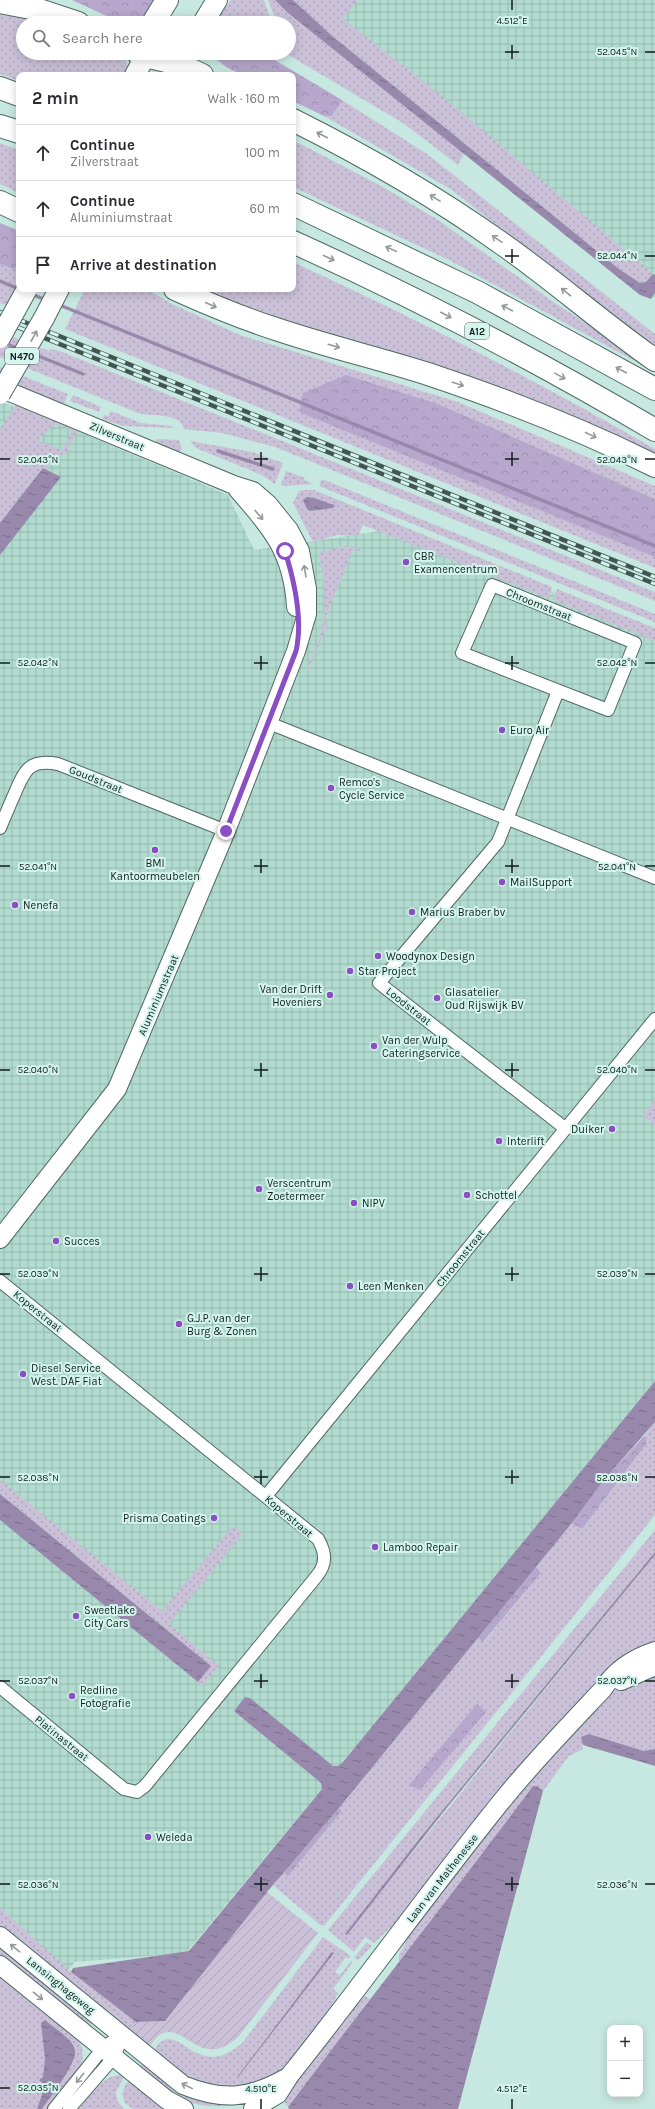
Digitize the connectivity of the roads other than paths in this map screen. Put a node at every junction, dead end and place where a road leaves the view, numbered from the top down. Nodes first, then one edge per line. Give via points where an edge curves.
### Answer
1 (167, 0) edge
2 (178, 0) edge
3 (217, 0) edge
4 (0, 2) edge
5 (57, 16) edge
6 (157, 16) edge
7 (168, 16) edge
8 (207, 16) edge
9 (149, 60) edge
10 (179, 64) edge
11 (196, 72) edge
12 (0, 88) edge
13 (16, 93) edge
14 (296, 122) edge
15 (0, 126) edge
16 (16, 131) edge
17 (0, 202) edge
18 (296, 205) edge
19 (16, 210) edge
20 (296, 243) edge
21 (25, 292) edge
22 (57, 292) edge
23 (182, 292) edge
24 (0, 338) edge
25 (655, 360) edge
26 (0, 388) edge
27 (655, 389) edge
28 (0, 394) edge
29 (655, 430) edge
30 (655, 466) edge
31 (558, 691) junction
32 (269, 723) junction
33 (507, 819) junction
34 (0, 828) edge
35 (226, 831) junction
36 (655, 878) edge
37 (655, 1019) edge
38 (566, 1129) junction
39 (0, 1239) edge
40 (0, 1281) edge
41 (266, 1496) junction
42 (655, 1651) edge
43 (655, 1666) edge
44 (0, 1687) edge
45 (603, 1689) junction
46 (124, 1789) joint
47 (0, 1936) edge
48 (0, 1965) edge
49 (122, 2034) junction
50 (109, 2052) junction
51 (290, 2075) junction
52 (54, 2109) edge
53 (69, 2109) edge
54 (184, 2109) edge
55 (253, 2109) edge

1 - 6 highway
2 - 7 main road
3 - 8 main road
4 - 5 highway
9 - 10 highway
10 - 11 highway
12 - 13 highway
25 -> 14 highway via 459,213 390,171
15 - 16 highway
17 - 19 highway
27 -> 18 highway via 477,292
20 -> 29 highway, A12 via 475,330
21 - 24 main road, N470, bridge
28 -> 22 main road, N470, bridge
23 -> 30 highway via 276,329 426,374 514,404 576,428
26 - 32 street, Zilverstraat via 234,485 271,529 285,551 295,588 299,636 296,651
31 - 31 street, Chroomstraat via 462,653 492,585 635,643 608,710
31 - 33 street
32 - 33 street
32 - 35 street, Aluminiumstraat
33 - 36 street
33 - 38 street, Loodstraat via 498,842 379,983
34 - 35 street, Goudstraat via 23,772 37,763 47,762 58,764
35 - 39 street, Aluminiumstraat via 117,1089
37 - 38 street, Chroomstraat
38 - 41 street, Chroomstraat
40 - 41 street, Koperstraat
41 - 46 street, Koperstraat via 318,1539 324,1553 325,1562 322,1570 145,1786 137,1792
42 - 45 street, Laan van Mathenesse via 625,1666
43 - 45 street, Laan van Mathenesse
44 - 46 street, Platinastraat
45 - 51 street, Laan van Mathenesse via 506,1796
49 -> 47 street, Lansinghageweg
48 -> 50 street, Lansinghageweg
49 - 50 street
51 -> 49 street, Laan van Mathenesse via 257,2092 224,2097 202,2093 183,2085 145,2056
50 -> 52 street
50 - 53 street
50 - 54 street via 167,2100
51 - 55 street, Laan van Mathenesse via 278,2094

